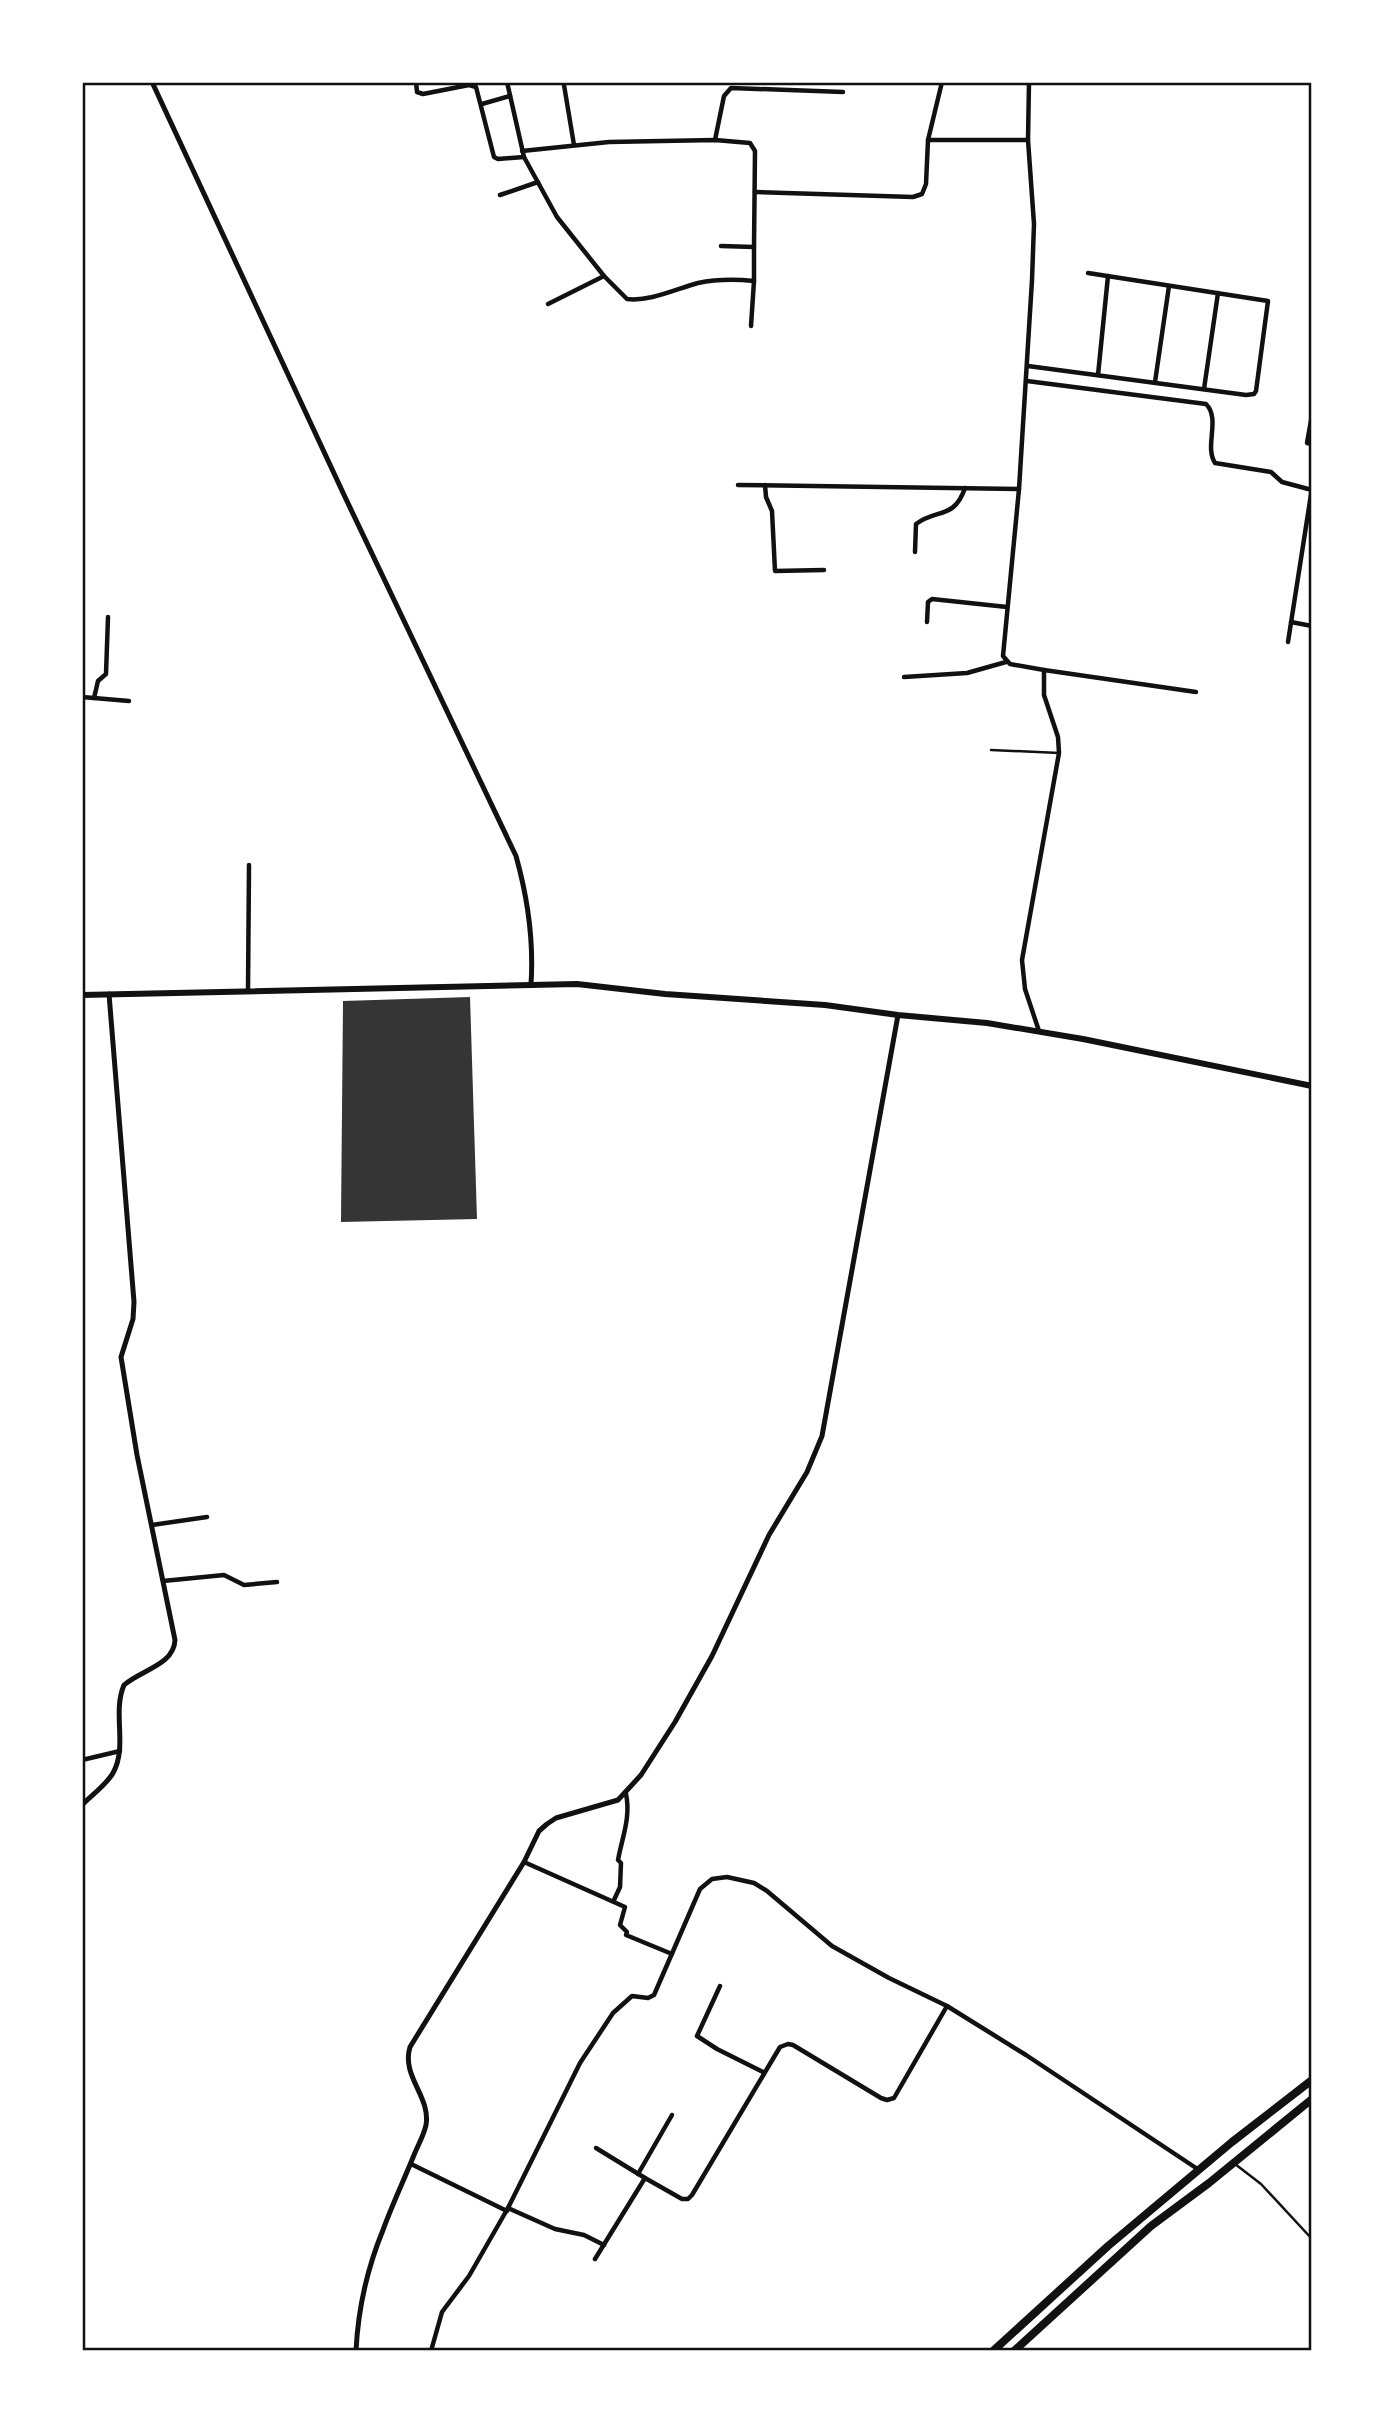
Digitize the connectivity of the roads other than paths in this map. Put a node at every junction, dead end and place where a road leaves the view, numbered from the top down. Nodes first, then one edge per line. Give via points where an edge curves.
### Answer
1 (152, 82) edge
2 (416, 82) edge
3 (507, 82) edge
4 (943, 82) edge
5 (1029, 82) edge
6 (564, 85) dead end
7 (843, 92) dead end
8 (510, 96) junction
9 (482, 104) junction
10 (715, 140) junction
11 (928, 140) junction
12 (1028, 140) junction
13 (574, 145) junction
14 (523, 154) junction
15 (538, 182) junction
16 (755, 192) junction
17 (500, 195) dead end
18 (720, 246) dead end
19 (754, 247) junction
20 (1088, 273) dead end
21 (604, 276) junction
22 (1108, 276) junction
23 (754, 281) junction
24 (1169, 286) junction
25 (1218, 293) junction
26 (548, 304) dead end
27 (751, 326) dead end
28 (1028, 366) junction
29 (1098, 374) junction
30 (1027, 381) junction
31 (1155, 382) junction
32 (1204, 389) junction
33 (1312, 415) edge
34 (1312, 444) edge
35 (738, 485) dead end
36 (765, 485) junction
37 (965, 488) junction
38 (1019, 489) junction
39 (1312, 489) edge
40 (915, 552) dead end
41 (824, 570) dead end
42 (1007, 607) junction
43 (108, 617) dead end
44 (927, 622) dead end
45 (1291, 622) junction
46 (1312, 626) edge
47 (1288, 642) dead end
48 (1006, 662) junction
49 (1044, 670) junction
50 (904, 677) dead end
51 (1196, 692) dead end
52 (82, 697) edge
53 (94, 698) junction
54 (129, 701) dead end
55 (991, 750) dead end
56 (1059, 753) junction
57 (249, 865) dead end
58 (531, 984) junction
59 (248, 992) junction
60 (109, 994) junction
61 (82, 995) edge
62 (898, 1015) junction
63 (1039, 1031) junction
64 (1312, 1086) edge
65 (207, 1517) dead end
66 (152, 1525) junction
67 (163, 1581) junction
68 (277, 1582) dead end
69 (120, 1751) junction
70 (82, 1760) edge
71 (626, 1794) junction
72 (82, 1805) edge
73 (524, 1862) junction
74 (614, 1900) junction
75 (672, 1954) junction
76 (720, 1986) dead end
77 (947, 2006) junction
78 (763, 2072) junction
79 (1312, 2080) edge
80 (1312, 2099) edge
81 (673, 2115) dead end
82 (596, 2148) dead end
83 (1233, 2162) junction
84 (411, 2164) junction
85 (1200, 2171) junction
86 (638, 2174) junction
87 (645, 2178) junction
88 (1209, 2183) junction
89 (507, 2209) junction
90 (1312, 2239) edge
91 (604, 2245) junction
92 (595, 2259) dead end
93 (1070, 2282) junction
94 (1079, 2292) junction
95 (356, 2351) edge
96 (431, 2351) edge
97 (993, 2351) edge
98 (1014, 2351) edge

1 - 58 street via 516,856 528,896
2 - 9 street via 417,92 423,94 474,85
3 - 8 street
4 - 11 street
5 - 12 street
6 - 13 street
7 - 10 street via 731,88 724,96
8 - 9 street
8 - 14 street
9 - 14 street via 494,157
10 - 13 street
10 - 16 street via 752,144
11 - 12 street
11 - 16 street via 926,184 917,196
12 - 28 street via 1034,224
13 - 14 street
14 - 15 street
15 - 17 street
15 - 21 street via 557,217
16 - 19 street
18 - 19 street
19 - 23 street
20 - 22 street
21 - 23 street via 624,297 634,299 713,280
21 - 26 street
22 - 24 street
22 - 29 street
23 - 27 street
24 - 25 street
24 - 31 street
25 - 32 street
25 - 32 street via 1268,302 1257,387 1250,395
28 - 29 street
28 - 30 street
29 - 31 street
30 - 38 street
30 - 39 street via 1206,404 1212,416 1215,463 1271,472 1282,482
31 - 32 street
33 - 34 street via 1307,443
35 - 36 street
36 - 37 street
36 - 41 street via 772,511 775,571
37 - 38 street
37 - 40 street via 951,510 916,524
38 - 42 street
39 - 45 street
42 - 44 street via 932,599
42 - 48 street
43 - 53 street via 106,674 98,681
45 - 46 street
45 - 47 street
48 - 49 street
48 - 50 street via 967,673
49 - 51 street
49 - 56 street via 1044,695
52 - 53 street
53 - 54 street
55 - 56 lane
56 - 63 street via 1022,960 1025,989
57 - 59 street
58 - 59 main road
58 - 62 main road via 601,986
59 - 60 main road
60 - 61 main road
60 - 66 street via 134,1301 121,1357
62 - 63 main road
62 - 71 street via 822,1436 712,1656 675,1722
63 - 64 main road
65 - 66 street
66 - 67 street
67 - 68 street via 224,1574 244,1585
67 - 69 street via 174,1649 124,1685 119,1705
69 - 70 street
69 - 72 street via 113,1774
71 - 73 street via 607,1805 547,1824
71 - 74 street via 628,1816 618,1860 620,1887
73 - 74 street
73 - 84 street via 410,2047 411,2077 426,2117
74 - 75 street via 625,1907 620,1925 626,1935
75 - 77 street via 700,1889 712,1879 738,1878 767,1891 844,1952
75 - 89 street via 654,1995 627,1998 580,2063
76 - 78 street via 697,2035
77 - 78 street via 892,2099 881,2098 791,2044 776,2050
77 - 85 street
78 - 87 street via 690,2197 682,2199
79 - 85 highway
80 - 83 highway
81 - 86 street
82 - 86 street
83 - 88 highway
83 - 90 lane via 1261,2184
84 - 89 street
84 - 95 street via 367,2277
85 - 88 highway
85 - 93 highway
86 - 87 street
87 - 91 street
88 - 94 highway via 1151,2226
89 - 91 street
89 - 96 street via 459,2292 442,2312
91 - 92 street
93 - 94 highway
93 - 97 highway
94 - 98 highway

